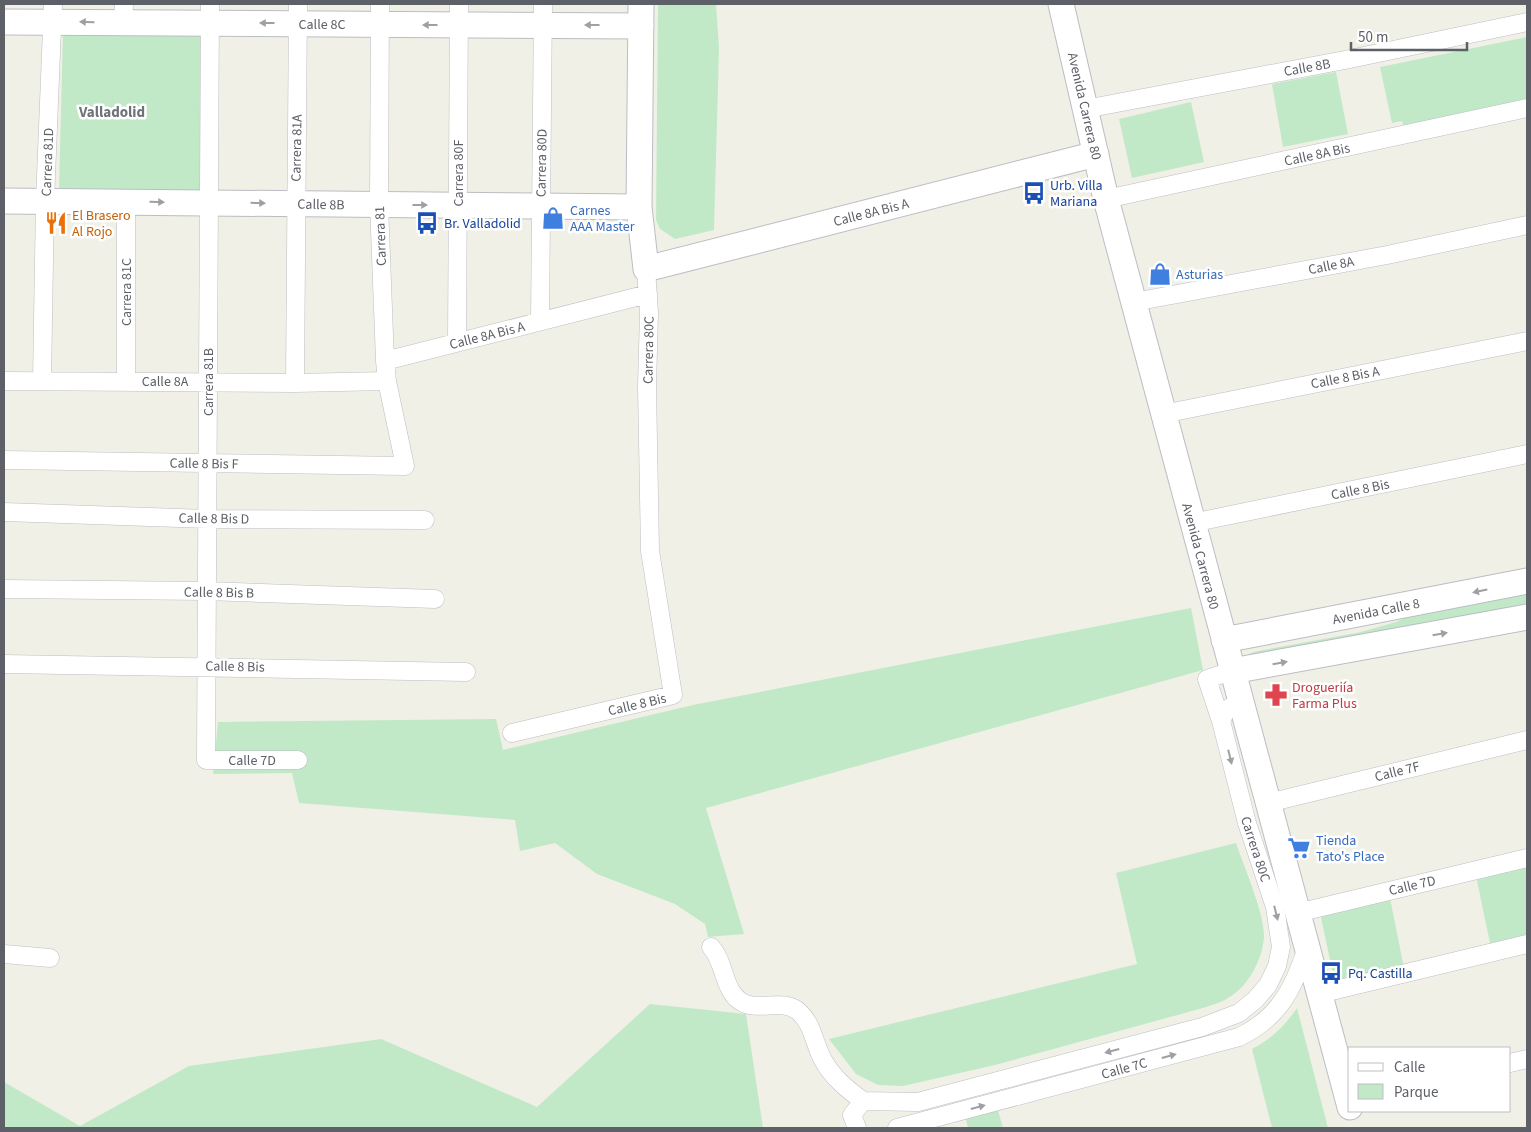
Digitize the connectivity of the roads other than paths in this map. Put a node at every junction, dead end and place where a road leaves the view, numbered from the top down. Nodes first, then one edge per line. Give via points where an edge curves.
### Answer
1 (1065, 4) edge
2 (53, 13) edge
3 (124, 13) edge
4 (210, 13) edge
5 (298, 14) edge
6 (380, 14) edge
7 (459, 14) edge
8 (543, 14) edge
9 (641, 15) edge
10 (4, 22) edge
11 (1527, 22) edge
12 (1527, 108) edge
13 (1085, 109) junction
14 (1096, 154) junction
15 (1106, 199) junction
16 (4, 201) edge
17 (45, 202) junction
18 (126, 202) junction
19 (209, 203) junction
20 (296, 204) junction
21 (378, 204) junction
22 (458, 205) junction
23 (541, 206) junction
24 (639, 207) junction
25 (1527, 225) edge
26 (646, 269) junction
27 (648, 294) junction
28 (1134, 302) junction
29 (540, 321) junction
30 (1527, 341) edge
31 (458, 342) junction
32 (385, 361) junction
33 (42, 380) junction
34 (4, 381) edge
35 (208, 381) junction
36 (386, 381) junction
37 (126, 382) junction
38 (295, 383) junction
39 (1163, 414) junction
40 (1527, 454) edge
41 (4, 460) edge
42 (208, 463) junction
43 (405, 466) joint
44 (4, 512) edge
45 (208, 519) junction
46 (425, 520) dead end
47 (1192, 523) junction
48 (1527, 581) edge
49 (4, 589) edge
50 (207, 591) junction
51 (435, 599) dead end
52 (1527, 617) edge
53 (1224, 640) junction
54 (4, 664) edge
55 (206, 665) junction
56 (1232, 671) junction
57 (466, 672) dead end
58 (673, 695) joint
59 (1240, 701) junction
60 (1221, 721) junction
61 (512, 733) dead end
62 (1527, 740) edge
63 (206, 760) joint
64 (298, 760) dead end
65 (1268, 803) junction
66 (1527, 858) edge
67 (1297, 913) junction
68 (1527, 944) edge
69 (711, 947) dead end
70 (1307, 948) junction
71 (4, 954) edge
72 (50, 958) dead end
73 (1319, 994) junction
74 (1255, 1000) joint
75 (1527, 1059) edge
76 (1511, 1063) edge
77 (1348, 1100) edge
78 (863, 1101) junction
79 (1351, 1112) edge
80 (857, 1128) edge
81 (897, 1128) edge
82 (1356, 1128) edge

1 - 13 street, Avenida Carrera 80
3 -> 2 street, Calle 8C
2 - 10 street, Calle 8C
2 - 17 street, Carrera 81D
3 - 4 street, Calle 8C
5 -> 4 street, Calle 8C
4 - 19 street, Carrera 81B
5 - 6 street, Calle 8C
5 - 20 street, Carrera 81A
7 -> 6 street, Calle 8C
6 - 21 street, Carrera 81
7 - 8 street, Calle 8C
7 - 22 street, Carrera 80F
9 -> 8 street, Calle 8C
8 - 23 street, Carrera 80D
9 - 24 street, Carrera 80C
11 - 13 street, Calle 8B
12 - 15 street, Calle 8A Bis
13 - 14 street, Avenida Carrera 80
14 - 15 street, Avenida Carrera 80
14 - 26 street, Calle 8A Bis A
15 - 28 street, Avenida Carrera 80
16 - 17 street, Calle 8B
17 - 18 street, Calle 8B
17 - 33 street, Carrera 81D
18 -> 19 street, Calle 8B
18 - 37 street, Carrera 81C
19 -> 20 street, Calle 8B
19 - 35 street, Carrera 81B
20 - 21 street, Calle 8B
20 - 38 street, Carrera 81A
21 -> 22 street, Calle 8B
21 - 32 street, Carrera 81
22 - 23 street, Calle 8B
22 - 31 street, Carrera 80F
23 - 24 street, Calle 8B
23 - 29 street, Carrera 80D
24 - 26 street, Carrera 80C
25 - 28 street, Calle 8A via 1387,255
26 - 27 street, Carrera 80C
27 - 29 street, Calle 8A Bis A
27 - 58 street, Carrera 80C via 650,551
28 - 39 street, Avenida Carrera 80
29 - 31 street, Calle 8A Bis A
30 - 39 street, Calle 8 Bis A
31 - 32 street, Calle 8A Bis A
32 - 36 street, Carrera 81
33 - 34 street, Calle 8A
33 - 37 street, Calle 8A
35 - 37 street, Calle 8A
35 - 38 street, Calle 8A
35 - 42 street, Carrera 81B
36 - 38 street, Calle 8A
36 - 43 street, Carrera 81
39 - 47 street, Avenida Carrera 80
40 - 47 street, Calle 8 Bis
41 - 42 street, Calle 8 Bis F
42 - 43 street, Calle 8 Bis F
42 - 45 street, Carrera 81B
44 - 45 street, Calle 8 Bis D
45 - 46 street, Calle 8 Bis D
45 - 50 street, Carrera 81B
47 - 53 street, Avenida Carrera 80
48 -> 53 street, Avenida Calle 8
49 - 50 street, Calle 8 Bis B
50 - 51 street, Calle 8 Bis B
50 - 55 street, Carrera 81B
56 -> 52 street
53 - 56 street, Avenida Carrera 80
54 - 55 street, Calle 8 Bis
55 - 57 street, Calle 8 Bis
55 - 63 street, Carrera 81B
56 - 59 street, Avenida Carrera 80
56 - 60 street, Carrera 80C via 1207,679
58 - 61 street, Calle 8 Bis
59 - 60 street via 1226,710
59 - 65 street, Avenida Carrera 80
60 -> 74 street, Carrera 80C via 1282,947 1268,985
62 - 65 street, Calle 7F
63 - 64 street, Calle 7D
65 - 67 street, Avenida Carrera 80
66 - 67 street, Calle 7D
67 - 70 street, Avenida Carrera 80
68 - 73 street
69 - 78 street via 717,954 731,992 741,1002 759,1006 784,1005 798,1010 807,1021 822,1059 833,1075
70 - 73 street, Avenida Carrera 80
81 -> 70 street, Calle 7C via 1239,1037 1273,1014 1299,972
71 - 72 street
73 - 77 street, Avenida Carrera 80
74 -> 78 street, Calle 7C via 1239,1012 1202,1027 918,1102
75 - 76 street
78 - 80 street via 852,1115
79 - 82 street, Avenida Carrera 80

